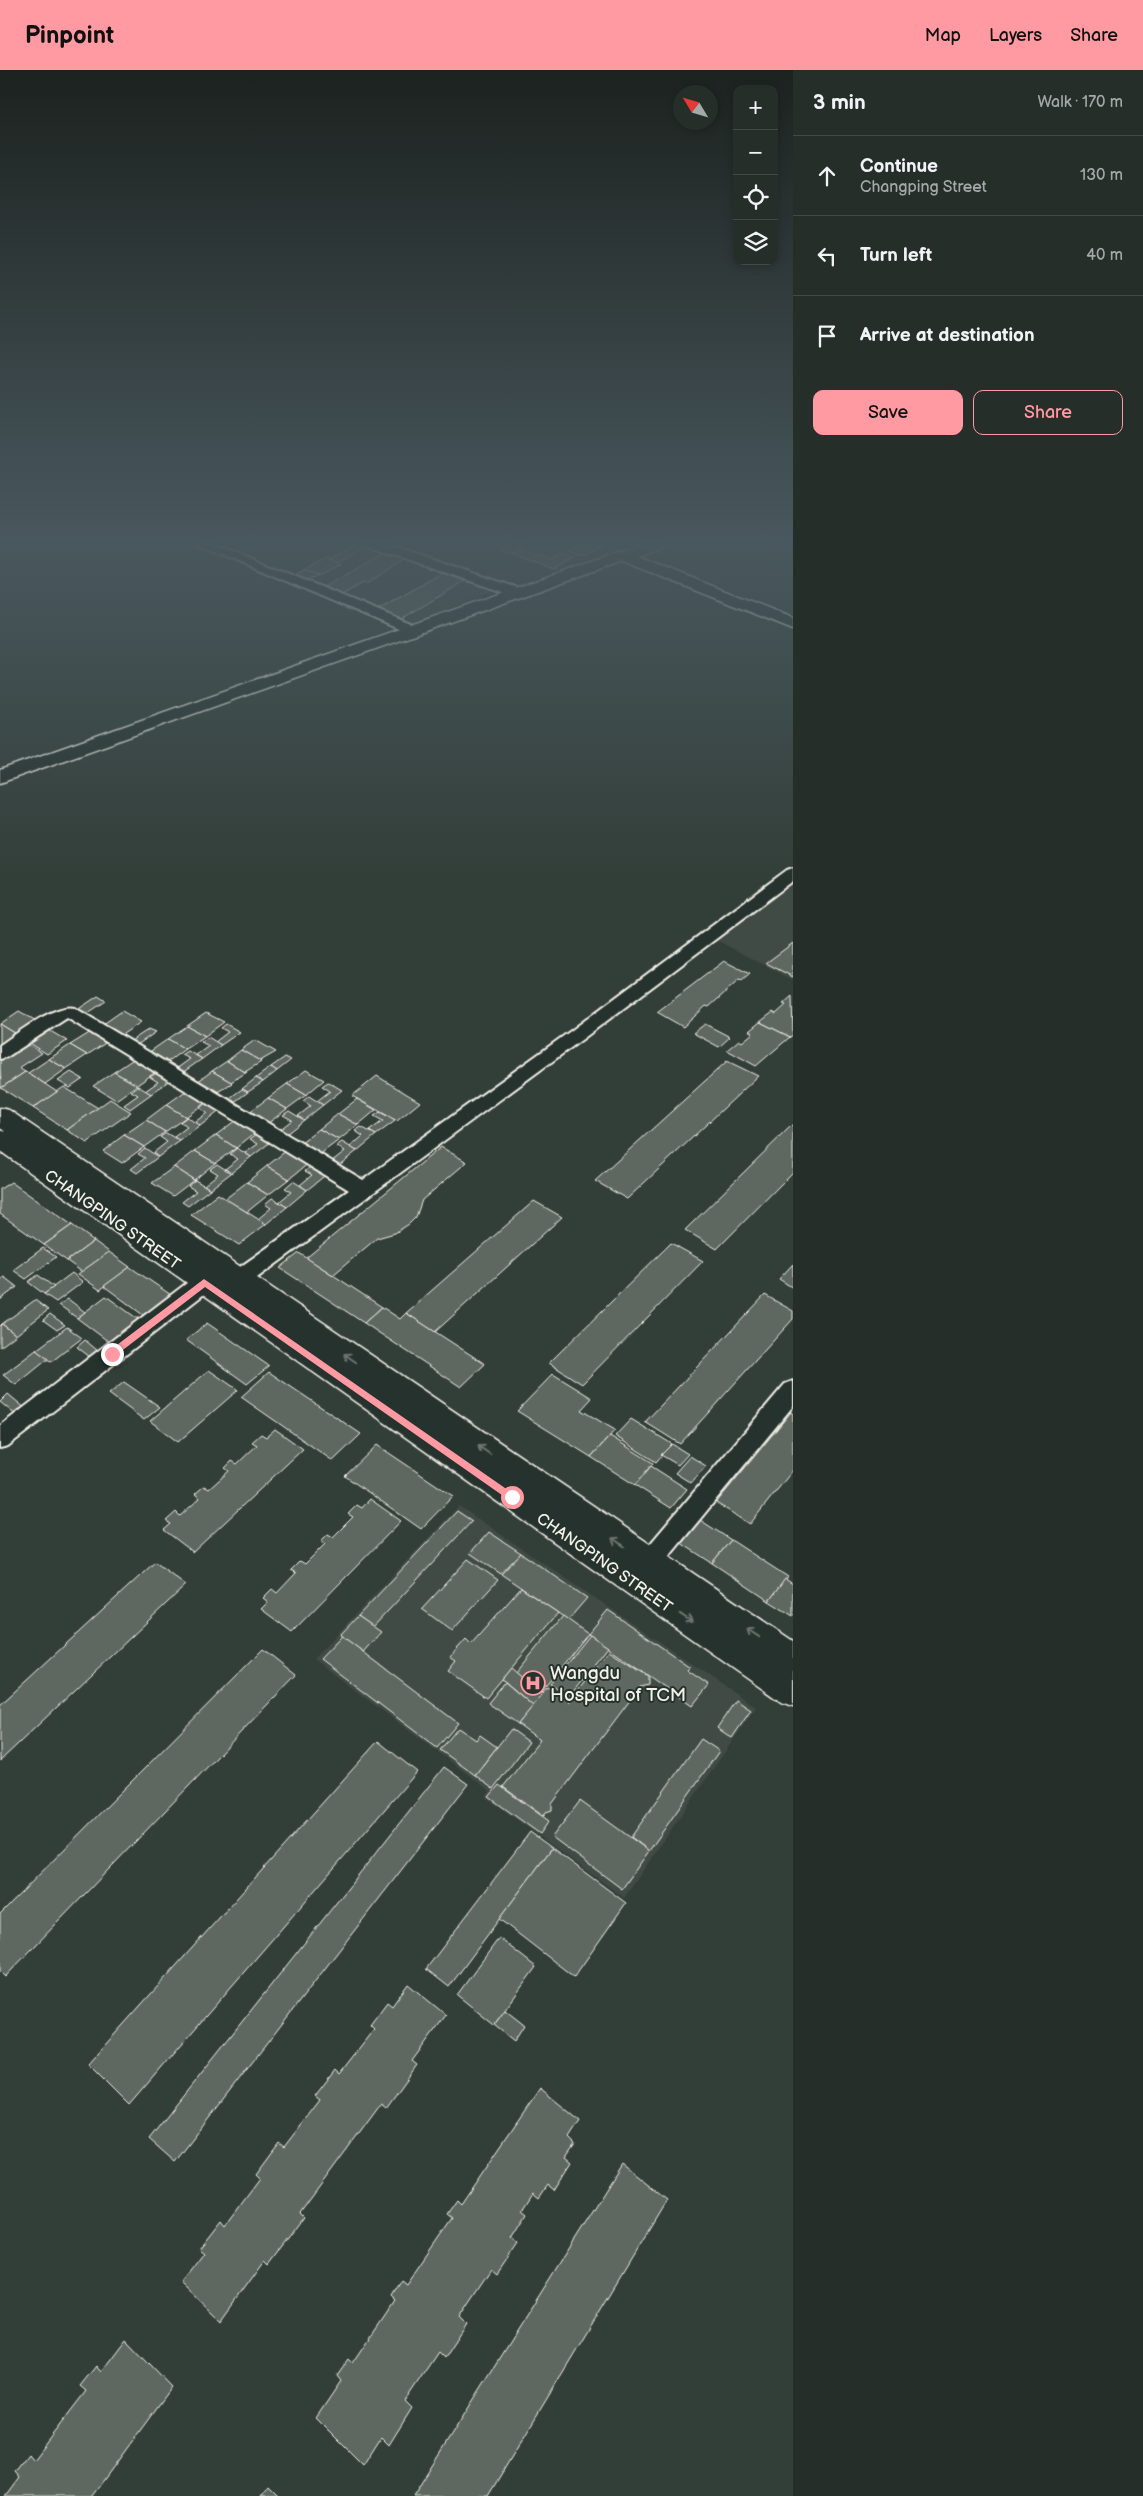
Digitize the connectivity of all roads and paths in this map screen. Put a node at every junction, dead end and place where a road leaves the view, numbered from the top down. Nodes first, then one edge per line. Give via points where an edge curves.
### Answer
1 (339, 656) edge
2 (0, 777) edge
3 (793, 873) edge
4 (0, 1053) edge
5 (0, 1116) edge
6 (0, 1140) edge
7 (363, 1189) junction
8 (238, 1280) junction
9 (204, 1282) junction
10 (793, 1390) edge
11 (0, 1439) edge
12 (649, 1563) junction
13 (793, 1660) edge
14 (793, 1691) edge

1 - 2 street
3 - 7 street
4 - 7 street via 69,1012
5 - 8 street, CHANGPING STREET
6 - 9 street, CHANGPING STREET
7 - 8 street
12 -> 8 street, CHANGPING STREET
9 - 11 street
9 -> 14 street, CHANGPING STREET
10 - 12 street
13 -> 12 street, CHANGPING STREET

